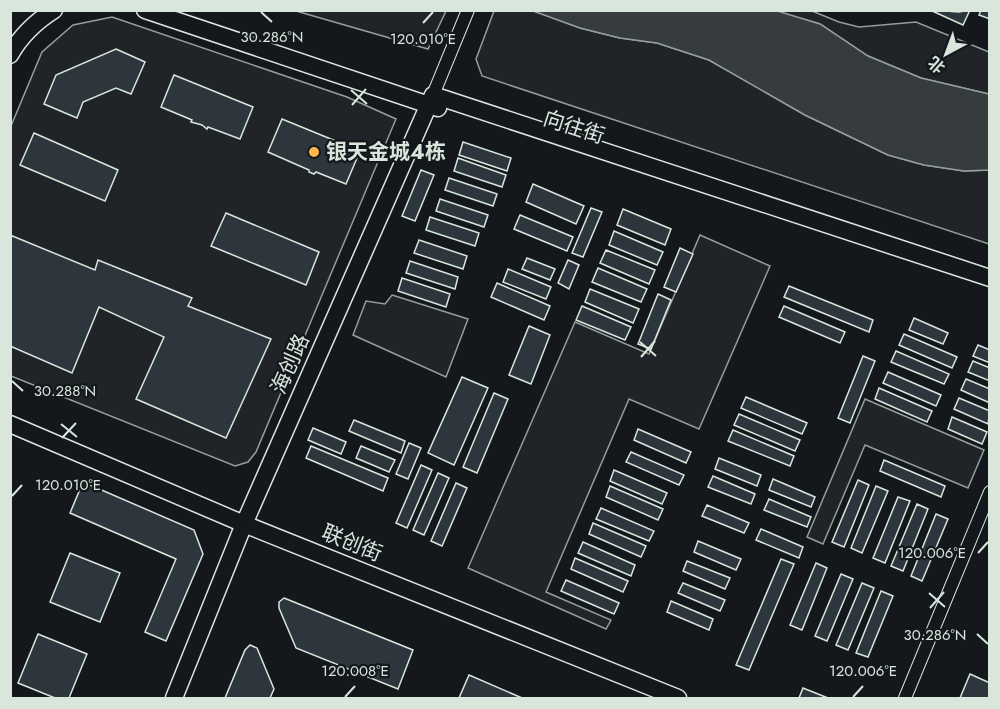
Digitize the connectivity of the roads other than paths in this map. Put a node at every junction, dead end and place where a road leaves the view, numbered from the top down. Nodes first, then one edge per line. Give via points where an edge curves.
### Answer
1 (54, 10) edge
2 (144, 10) edge
3 (468, 10) edge
4 (10, 55) edge
5 (431, 100) junction
6 (990, 278) edge
7 (990, 288) edge
8 (10, 424) edge
9 (990, 492) edge
10 (244, 524) junction
11 (174, 699) edge
12 (678, 699) edge
13 (905, 699) edge

1 - 4 street via 27,31
2 - 5 street, 向往街
3 - 5 street, 海创路
5 - 6 street, 向往街
5 - 7 street, 向往街
5 - 10 street, 海创路
8 - 10 street, 联创街
9 - 13 street
10 - 11 street, 海创路
10 - 12 street, 联创街

